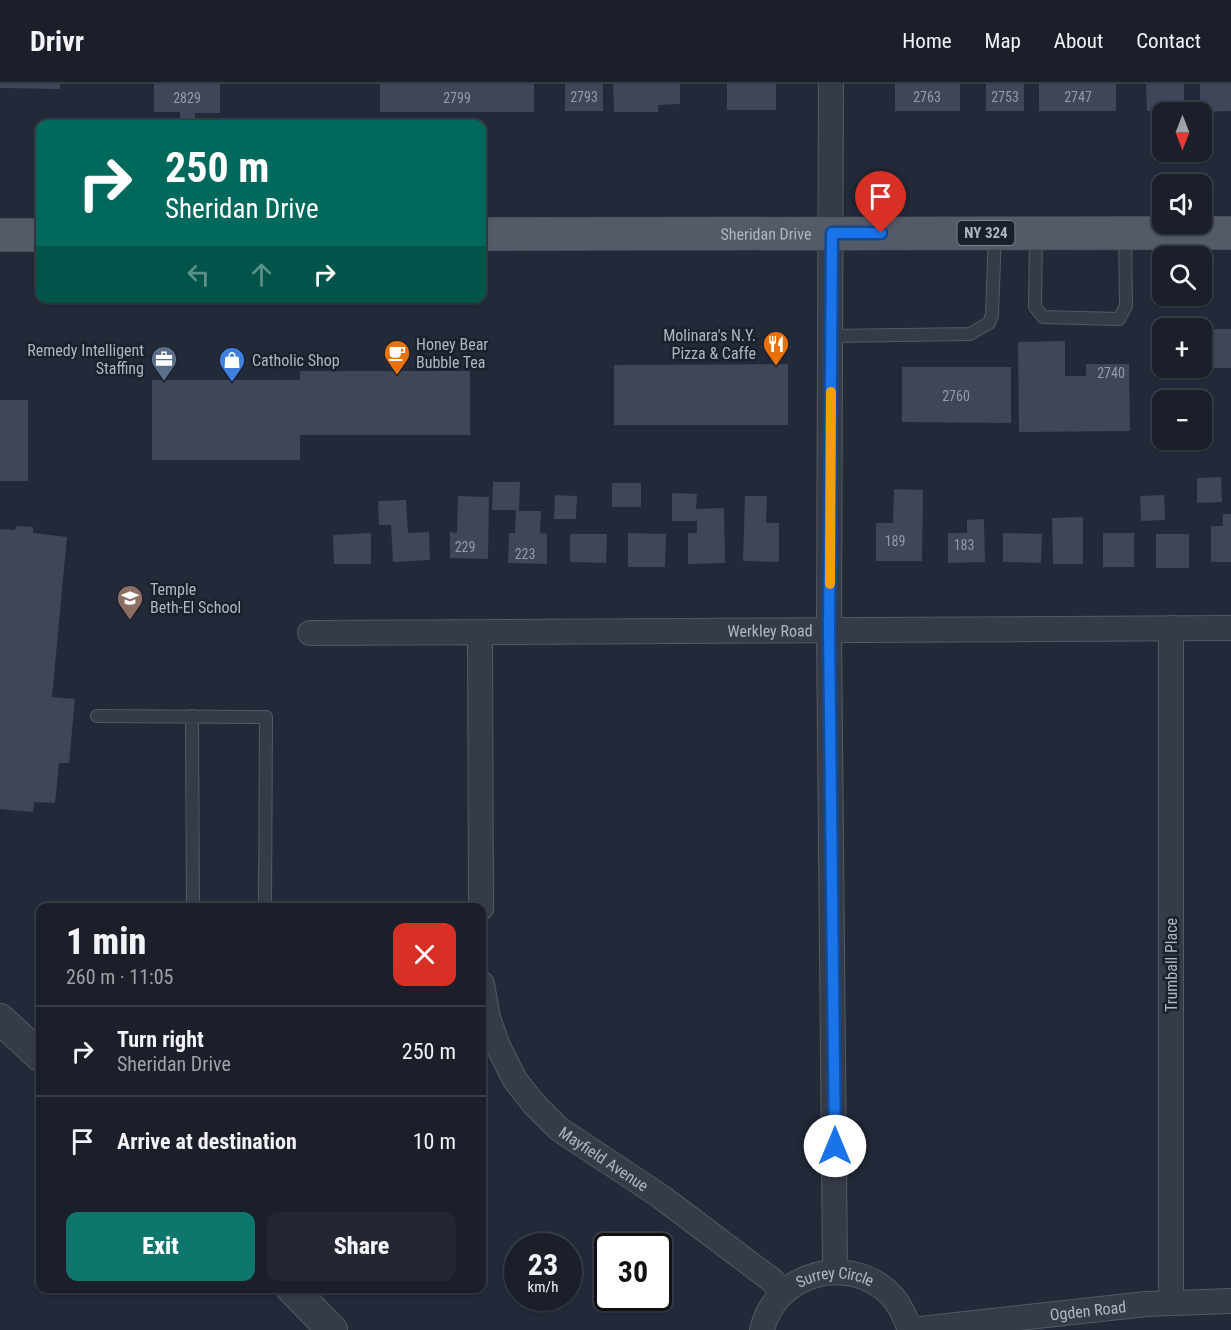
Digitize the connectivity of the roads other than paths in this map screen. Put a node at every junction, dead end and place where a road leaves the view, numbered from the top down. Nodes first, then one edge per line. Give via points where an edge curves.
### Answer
1 (831, 84) edge
2 (1231, 232) edge
3 (832, 233) junction
4 (994, 233) junction
5 (1036, 233) junction
6 (1125, 233) junction
7 (486, 234) edge
8 (0, 235) edge
9 (36, 235) edge
10 (831, 336) junction
11 (1171, 628) junction
12 (1231, 628) edge
13 (829, 630) junction
14 (310, 633) dead end
15 (480, 633) junction
16 (97, 716) dead end
17 (192, 716) junction
18 (193, 903) edge
19 (265, 903) edge
20 (481, 903) edge
21 (486, 1007) edge
22 (0, 1019) edge
23 (36, 1052) edge
24 (835, 1271) junction
25 (296, 1293) edge
26 (782, 1293) junction
27 (1231, 1301) edge
28 (1171, 1303) junction
29 (332, 1330) edge
30 (762, 1330) edge
31 (910, 1330) edge

1 - 3 street
2 - 6 main road, Sheridan Drive / NY 324
3 - 4 main road, Sheridan Drive / NY 324
3 - 7 main road, Sheridan Drive / NY 324
3 - 10 street
4 - 5 main road, Sheridan Drive / NY 324
4 - 10 lane via 993,315 989,323 970,334
5 - 6 main road, Sheridan Drive / NY 324
5 - 6 lane via 1035,307 1043,318 1119,319 1126,306
8 - 9 main road
10 - 13 street
11 - 12 street, Werkley Road
11 - 13 street, Werkley Road
11 - 28 street, Trumball Place
13 - 15 street, Werkley Road
13 - 24 street
14 - 15 street, Werkley Road
15 - 20 street
16 - 17 lane
17 - 18 lane
17 - 19 lane via 266,717
21 - 26 street, Mayfield Avenue via 498,1046 516,1080 559,1129 660,1196 773,1281
22 - 23 street
24 - 26 street, Surrey Circle via 797,1281
24 - 31 street, Surrey Circle via 874,1282 902,1311
25 - 29 street
26 - 30 street, Surrey Circle via 771,1307
27 - 28 street, Ogden Road
28 - 31 street, Ogden Road

